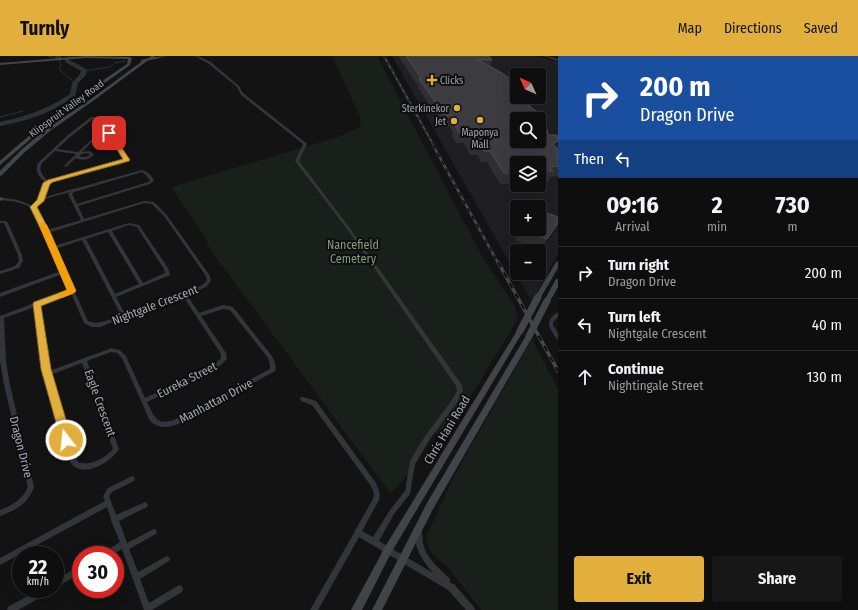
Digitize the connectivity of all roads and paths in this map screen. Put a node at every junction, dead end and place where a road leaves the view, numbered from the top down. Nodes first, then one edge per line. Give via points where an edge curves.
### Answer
1 (120, 56) edge
2 (165, 56) edge
3 (196, 56) edge
4 (544, 56) edge
5 (130, 57) edge
6 (150, 58) edge
7 (558, 60) edge
8 (0, 64) edge
9 (91, 141) dead end
10 (54, 150) junction
11 (79, 153) junction
12 (0, 164) edge
13 (66, 166) dead end
14 (0, 174) edge
15 (47, 183) junction
16 (74, 190) junction
17 (1, 199) edge
18 (42, 199) junction
19 (76, 205) junction
20 (33, 207) junction
21 (83, 220) junction
22 (0, 222) edge
23 (110, 230) junction
24 (46, 232) junction
25 (84, 239) junction
26 (53, 248) junction
27 (558, 263) edge
28 (63, 272) junction
29 (0, 273) edge
30 (558, 281) edge
31 (142, 285) junction
32 (71, 291) junction
33 (184, 294) junction
34 (0, 296) edge
35 (114, 296) junction
36 (37, 304) junction
37 (558, 314) edge
38 (199, 316) junction
39 (124, 317) junction
40 (1, 318) edge
41 (558, 337) edge
42 (84, 361) junction
43 (47, 374) junction
44 (303, 399) dead end
45 (144, 401) junction
46 (132, 479) dead end
47 (108, 503) junction
48 (144, 505) dead end
49 (0, 513) edge
50 (114, 520) junction
51 (420, 526) junction
52 (154, 532) dead end
53 (358, 532) junction
54 (374, 542) junction
55 (124, 546) junction
56 (388, 550) junction
57 (402, 558) junction
58 (167, 559) dead end
59 (0, 562) edge
60 (136, 577) junction
61 (451, 587) junction
62 (179, 589) dead end
63 (32, 598) edge
64 (11, 610) edge
65 (148, 610) edge
66 (314, 610) edge
67 (356, 610) edge
68 (377, 610) edge
69 (471, 610) edge

1 - 5 main road
1 - 8 main road
2 - 6 main road
3 - 54 street via 210,63 238,87 242,94 305,144 297,161 299,166 312,179 348,228 459,385 460,391 454,402 412,463 408,492
4 - 7 street
5 - 6 main road via 136,60
5 - 12 main road, Klipspruit Valley Road via 129,64 70,105
6 - 14 main road, Klipspruit Valley Road via 48,130
9 - 11 street
10 - 11 street
10 - 15 street via 38,168
10 - 15 street via 81,125 96,117 127,160
11 - 13 street
15 - 18 street
16 - 18 street
16 - 19 street via 70,194
16 - 19 street via 142,171 152,180
17 - 20 street
18 - 20 street
19 - 21 street
20 - 24 street
21 - 24 street, Nightgale Crescent
21 - 33 street, Nightgale Crescent via 144,202 156,204 208,276 204,286
22 - 29 street via 6,223 21,261 17,267
23 - 25 street
23 - 31 street
23 - 31 street via 129,224 138,226 166,269 168,274
24 - 26 street, Nightgale Crescent
25 - 26 street
25 - 35 street
26 - 28 street, Nightgale Crescent
27 - 56 main road, Chris Hani Road, bridge
28 - 32 street, Nightgale Crescent
28 - 34 street
30 - 51 main road, Chris Hani Road, bridge
31 - 35 street
32 - 36 street, Dragon Drive
32 - 39 street, Nightgale Crescent via 89,324 100,325
33 - 38 street, Eureka Street
33 - 39 street, Nightgale Crescent
35 - 39 street
36 - 40 street, Dragon Drive
36 - 43 street, Eagle Crescent
37 - 41 street via 551,321
38 - 45 street, Eureka Street via 224,354 224,359 214,368
38 - 45 street, Manhattan Drive via 223,307 231,308 270,357 274,365 273,370 169,425 156,423
40 - 49 street, Dragon Drive via 7,385 31,487 21,501
42 - 43 street, Manhattan Drive
42 - 43 street, Eagle Crescent via 116,449 110,456 88,467 77,466 70,453
42 - 45 street, Manhattan Drive via 110,350 118,351 124,357
44 - 53 street via 314,403 376,490 376,500
46 - 47 street via 107,493
47 - 50 street
47 - 59 street
48 - 50 street
50 - 55 street
51 - 57 main road, Chris Hani Road
51 - 61 street via 418,541 423,554
52 - 55 street
53 - 54 street
53 - 66 street
54 - 56 street
55 - 60 street
56 - 57 street
56 - 67 main road, Chris Hani Road
57 - 61 street
57 - 68 main road, Chris Hani Road
58 - 60 street
60 - 65 street
61 - 69 street
62 - 65 street
63 - 64 street

